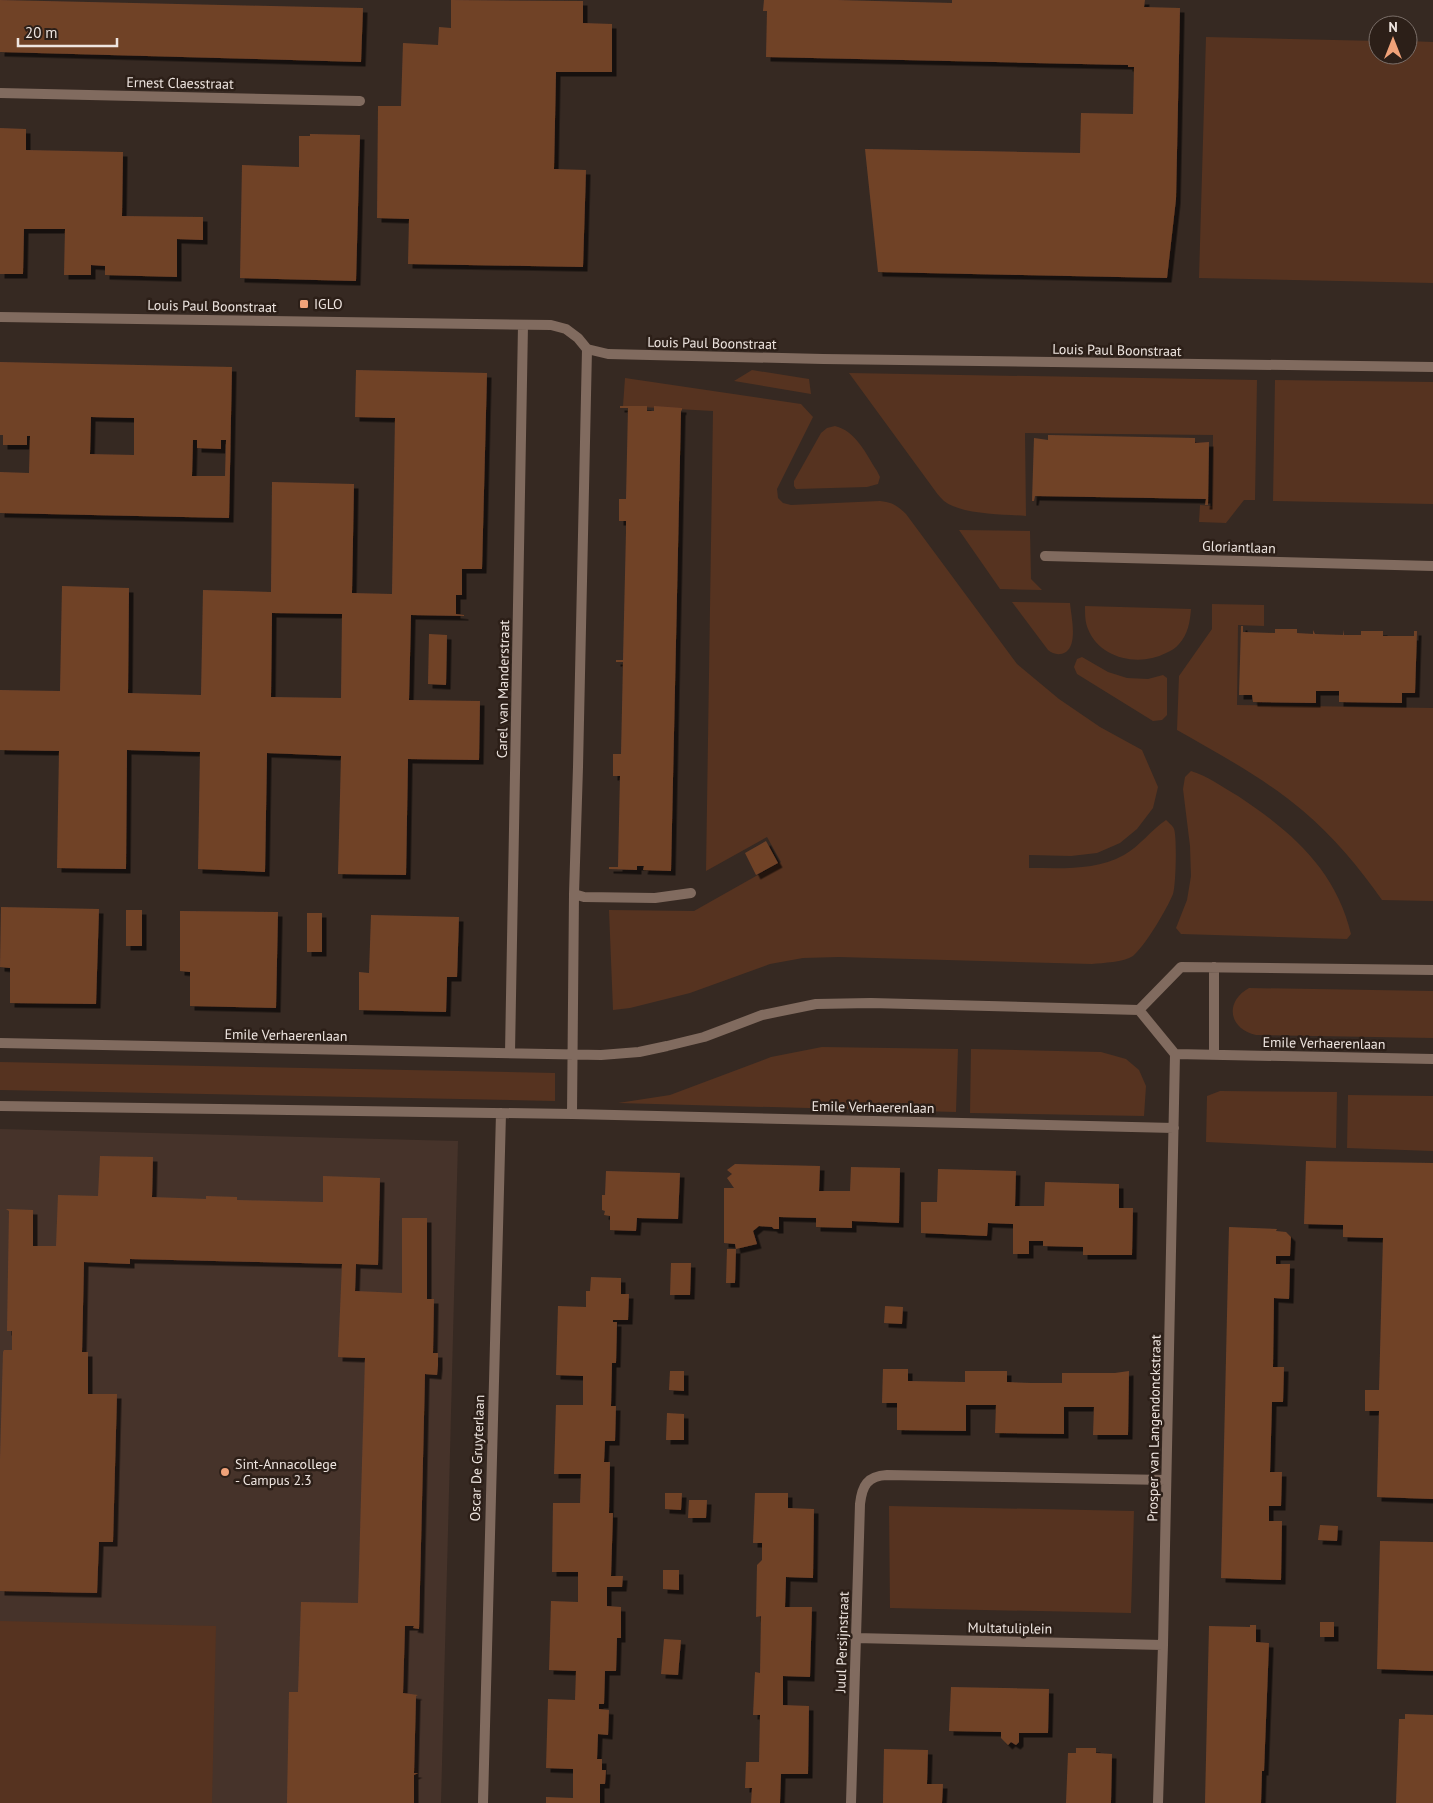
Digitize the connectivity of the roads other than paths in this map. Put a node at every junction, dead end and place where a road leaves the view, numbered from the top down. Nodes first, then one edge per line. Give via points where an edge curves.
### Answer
1 (0, 93) edge
2 (360, 101) dead end
3 (0, 317) edge
4 (523, 326) junction
5 (587, 349) junction
6 (1433, 367) edge
7 (1045, 556) dead end
8 (1433, 566) edge
9 (691, 893) dead end
10 (574, 894) junction
11 (1214, 966) junction
12 (1433, 970) edge
13 (1138, 1010) junction
14 (0, 1043) edge
15 (510, 1053) junction
16 (572, 1054) junction
17 (1175, 1054) junction
18 (1214, 1054) junction
19 (1433, 1058) edge
20 (0, 1106) edge
21 (501, 1113) junction
22 (572, 1114) junction
23 (1174, 1128) junction
24 (1166, 1480) junction
25 (856, 1638) junction
26 (1163, 1645) junction
27 (483, 1803) edge
28 (851, 1803) edge
29 (1158, 1803) edge

1 - 2 street, Ernest Claesstraat
3 - 4 street, Louis Paul Boonstraat
4 - 5 street, Louis Paul Boonstraat via 551,325 566,329
4 - 15 street, Carel van Manderstraat
5 - 6 street, Louis Paul Boonstraat via 608,354 803,359
5 - 10 street
7 - 8 street, Gloriantlaan
9 - 10 street via 655,898 584,897
10 - 16 street
11 - 12 street
11 - 13 street via 1181,966
11 - 18 street
13 - 16 street, Emile Verhaerenlaan via 816,1004 762,1015 704,1036 639,1052
13 - 17 street
14 - 15 street, Emile Verhaerenlaan
15 - 16 street, Emile Verhaerenlaan
16 - 22 street
17 - 18 street, Emile Verhaerenlaan
17 - 23 street, Prosper van Langendonckstraat
18 - 19 street, Emile Verhaerenlaan
20 - 21 street, Emile Verhaerenlaan
21 - 22 street, Emile Verhaerenlaan
21 - 27 street, Oscar De Gruyterlaan
22 - 23 street, Emile Verhaerenlaan
23 - 24 street, Prosper van Langendonckstraat
24 - 25 street, Juul Persijnstraat via 876,1476 866,1483 861,1492
24 - 26 street, Prosper van Langendonckstraat
25 - 26 street, Multatuliplein
25 - 28 street, Juul Persijnstraat
26 - 29 street, Prosper van Langendonckstraat

